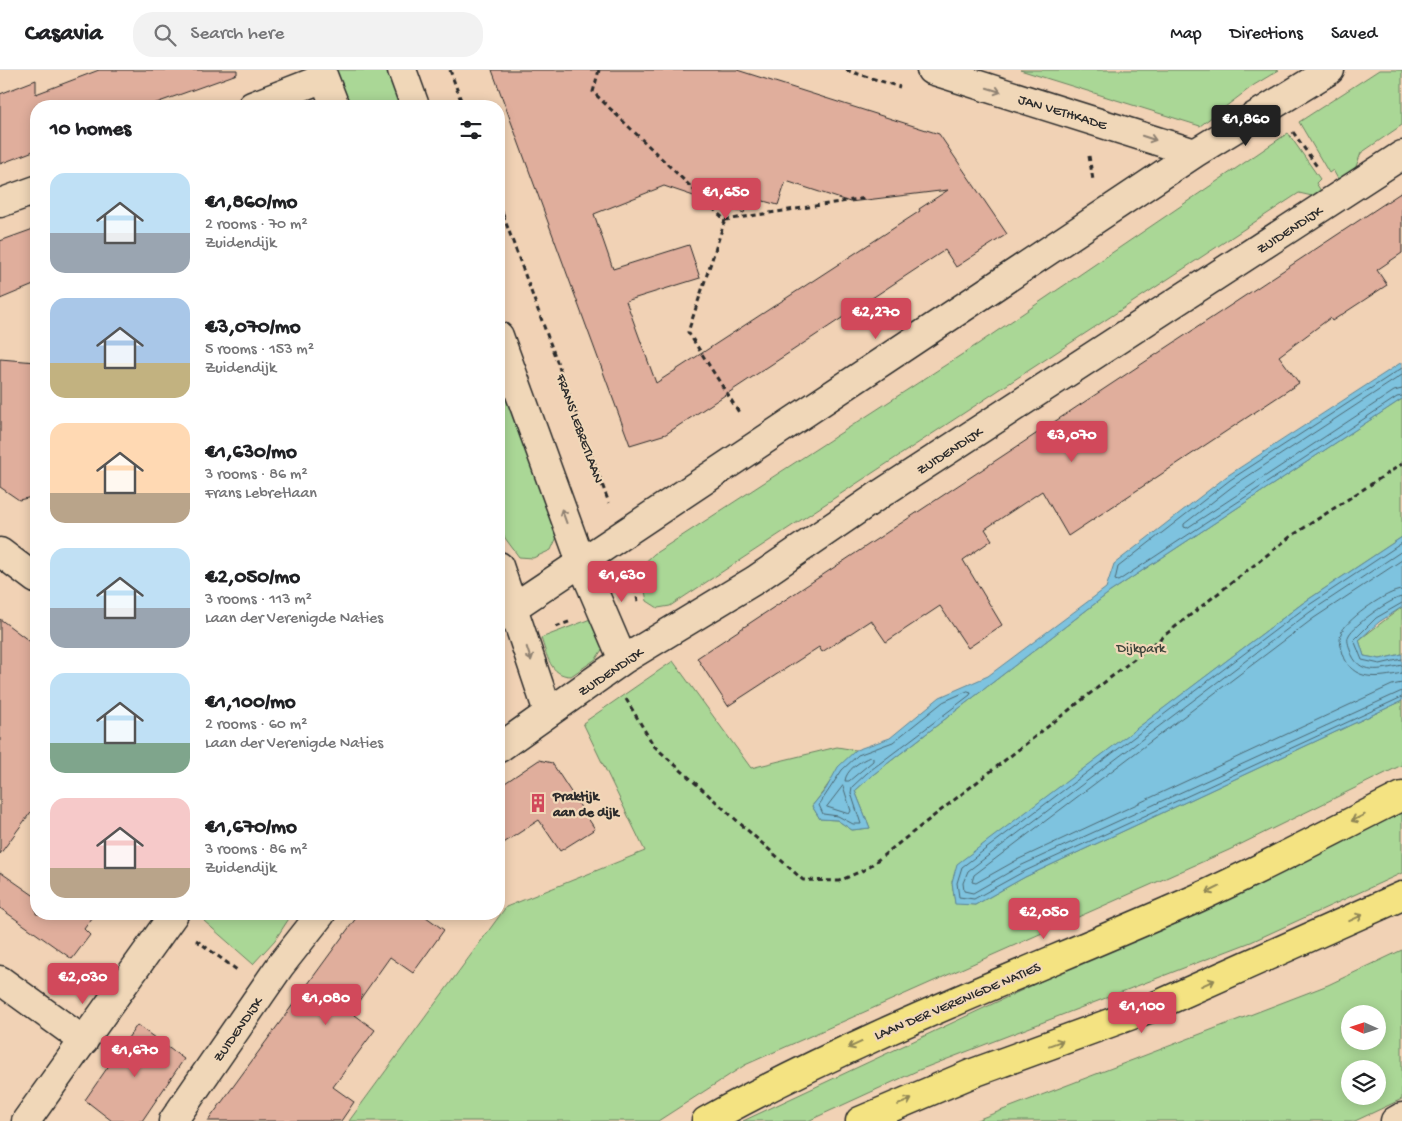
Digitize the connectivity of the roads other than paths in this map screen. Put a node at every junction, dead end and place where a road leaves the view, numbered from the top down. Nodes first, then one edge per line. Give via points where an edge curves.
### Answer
1 (402, 70) edge
2 (931, 70) edge
3 (1330, 70) edge
4 (323, 74) edge
5 (265, 100) edge
6 (332, 100) edge
7 (413, 100) edge
8 (1195, 153) junction
9 (1402, 155) edge
10 (30, 192) edge
11 (0, 204) edge
12 (505, 353) edge
13 (0, 552) edge
14 (581, 562) junction
15 (30, 574) edge
16 (506, 613) edge
17 (616, 666) junction
18 (548, 712) junction
19 (505, 744) edge
20 (1402, 796) edge
21 (1402, 896) edge
22 (170, 920) edge
23 (316, 920) edge
24 (0, 980) edge
25 (84, 1040) junction
26 (1402, 1118) edge
27 (26, 1121) edge
28 (173, 1121) edge
29 (706, 1121) edge
30 (860, 1121) edge
31 (1395, 1121) edge

1 - 7 street
2 -> 8 street, JAN VETHKADE
3 - 8 street
4 - 5 street
4 - 6 street
8 - 14 street
9 - 17 street, ZUIDENDIJK via 755,580
10 - 11 street
14 -> 12 street
13 - 15 street
14 - 16 street
14 - 17 street via 602,610
16 -> 18 street via 524,639
17 - 18 street, ZUIDENDIJK
18 - 19 street, ZUIDENDIJK
20 -> 29 main road, LAAN DER VERENIGDE NATIES via 1192,900 924,1013 822,1060
30 -> 21 main road via 972,1073 1151,1008
22 - 25 street
23 - 28 street, ZUIDENDIJK
24 - 25 street
25 - 27 street
26 - 31 street

